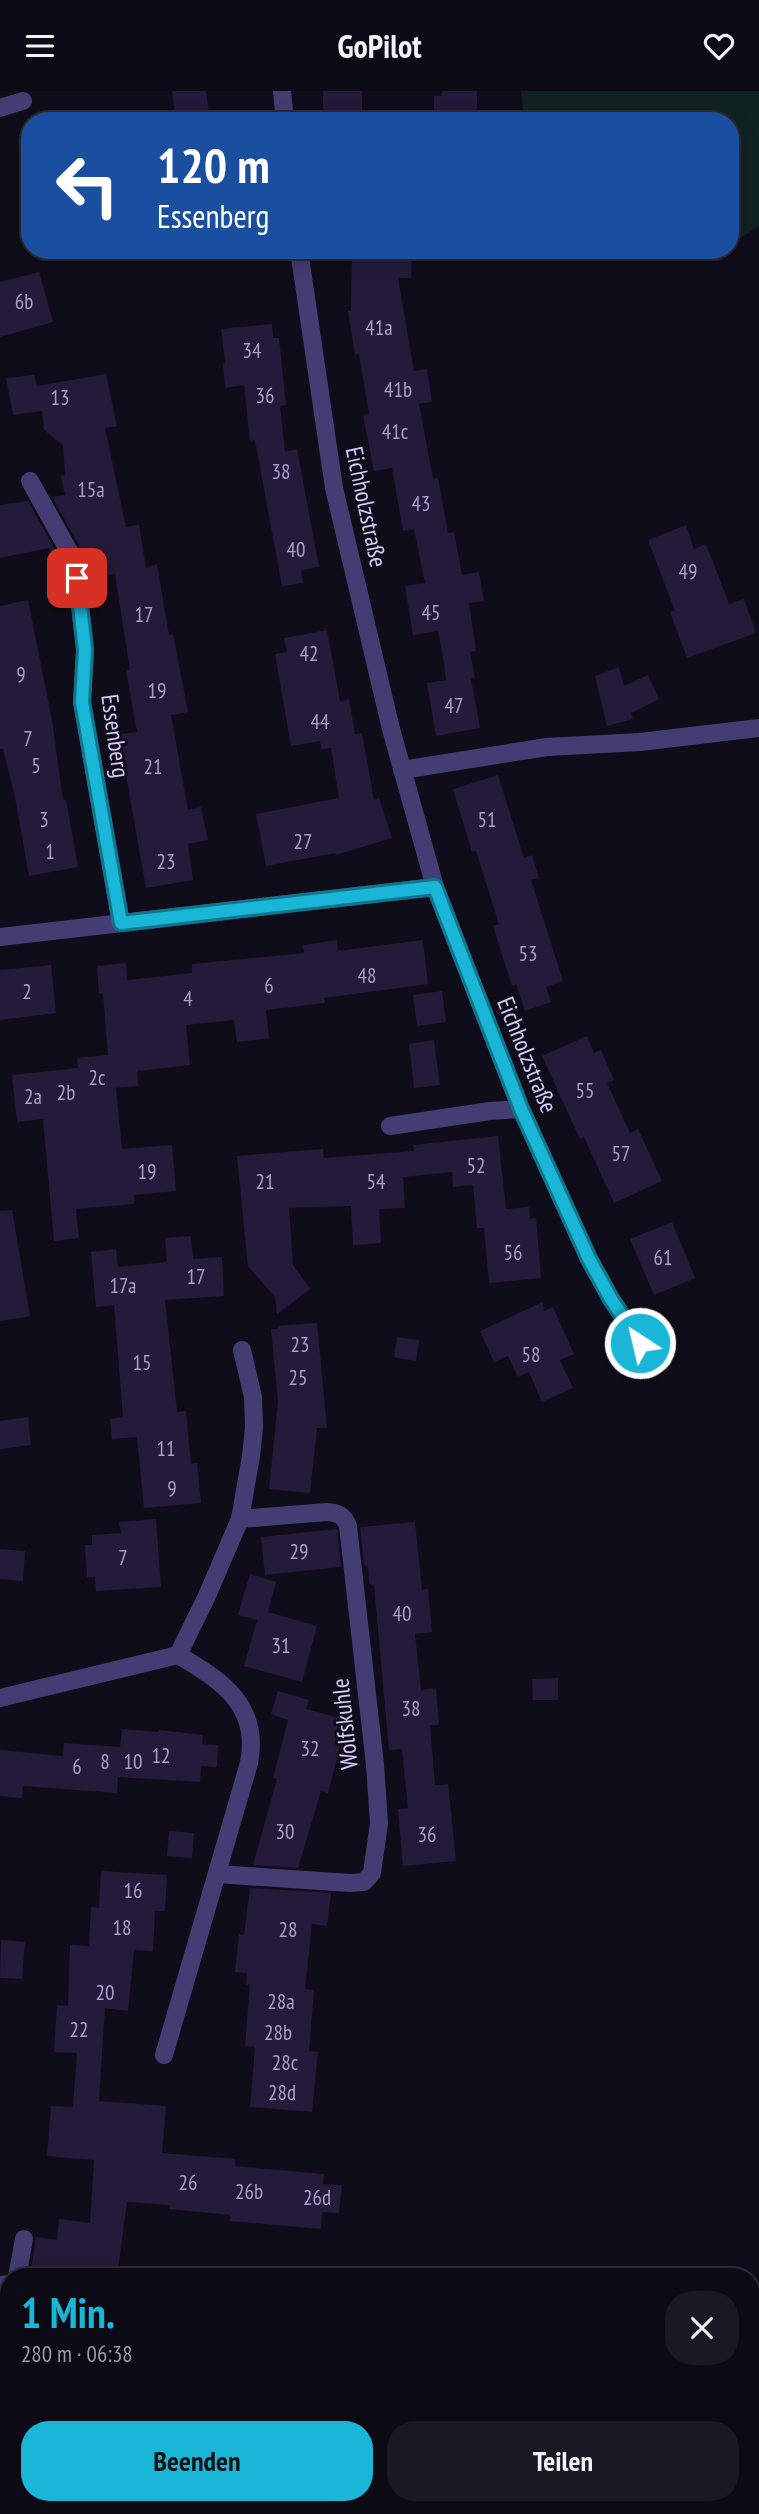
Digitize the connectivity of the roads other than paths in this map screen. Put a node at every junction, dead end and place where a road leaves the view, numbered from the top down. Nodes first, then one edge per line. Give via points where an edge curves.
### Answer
1 (282, 91) edge
2 (23, 101) dead end
3 (0, 108) edge
4 (284, 112) edge
5 (300, 259) edge
6 (30, 481) dead end
7 (759, 728) edge
8 (402, 770) junction
9 (435, 887) junction
10 (121, 923) junction
11 (0, 937) edge
12 (521, 1109) junction
13 (390, 1126) dead end
14 (640, 1343) dead end
15 (242, 1350) dead end
16 (240, 1519) junction
17 (177, 1655) junction
18 (0, 1698) edge
19 (217, 1874) junction
20 (164, 2055) dead end
21 (24, 2239) dead end
22 (19, 2268) edge

1 - 4 street
2 - 3 street
5 - 8 street, Eichholzstraße via 334,488
6 - 10 street, Essenberg via 75,562 85,650 82,702
7 - 8 street via 547,747
8 - 9 street, Eichholzstraße
9 - 10 street
9 - 12 street, Eichholzstraße
10 - 11 street
12 - 13 street
12 - 14 street, Eichholzstraße via 589,1259
15 - 16 street via 253,1397 254,1427
16 - 17 street
16 - 19 street, Wolfskuhle via 327,1512 345,1518 379,1823 372,1873 364,1882
17 - 18 street
17 - 19 street via 205,1671 239,1701 252,1736 249,1763
19 - 20 street
21 - 22 street

